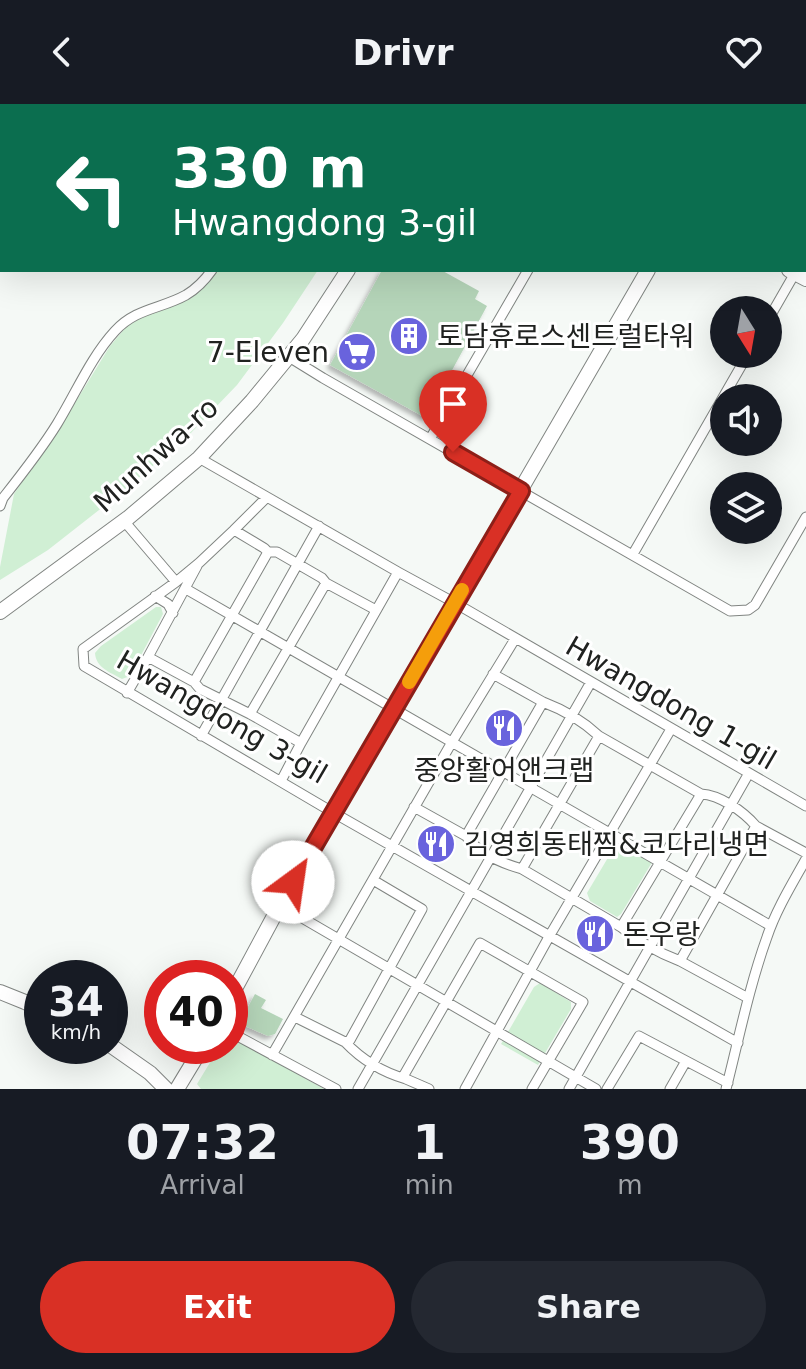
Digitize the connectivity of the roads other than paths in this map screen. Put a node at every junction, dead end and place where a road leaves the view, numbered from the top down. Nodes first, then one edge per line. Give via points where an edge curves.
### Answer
1 (210, 272) edge
2 (347, 272) edge
3 (527, 272) edge
4 (647, 272) edge
5 (797, 274) edge
6 (782, 298) edge
7 (289, 357) junction
8 (740, 368) edge
9 (430, 439) junction
10 (199, 458) junction
11 (521, 491) junction
12 (267, 497) junction
13 (0, 506) edge
14 (806, 517) edge
15 (124, 521) junction
16 (319, 526) junction
17 (234, 530) junction
18 (268, 552) junction
19 (633, 554) junction
20 (199, 563) junction
21 (297, 564) junction
22 (398, 572) junction
23 (176, 582) junction
24 (326, 583) junction
25 (186, 589) junction
26 (155, 596) junction
27 (455, 603) junction
28 (376, 610) junction
29 (0, 612) edge
30 (173, 613) junction
31 (231, 616) junction
32 (259, 631) junction
33 (515, 639) junction
34 (288, 648) junction
35 (148, 657) junction
36 (493, 674) junction
37 (338, 677) junction
38 (194, 682) junction
39 (591, 682) junction
40 (127, 693) junction
41 (221, 700) junction
42 (543, 702) junction
43 (394, 709) junction
44 (250, 714) junction
45 (572, 716) junction
46 (671, 729) junction
47 (201, 736) junction
48 (599, 736) junction
49 (452, 742) junction
50 (301, 743) junction
51 (650, 764) junction
52 (503, 772) junction
53 (749, 773) junction
54 (281, 781) junction
55 (531, 788) junction
56 (701, 794) junction
57 (558, 804) junction
58 (730, 806) junction
59 (806, 806) edge
60 (414, 807) junction
61 (334, 813) junction
62 (756, 826) junction
63 (610, 833) junction
64 (466, 836) junction
65 (392, 846) junction
66 (806, 856) edge
67 (492, 857) junction
68 (660, 862) junction
69 (522, 869) junction
70 (689, 879) junction
71 (373, 880) junction
72 (472, 890) junction
73 (717, 895) junction
74 (572, 898) junction
75 (280, 905) junction
76 (771, 926) junction
77 (621, 927) junction
78 (550, 935) junction
79 (338, 939) junction
80 (650, 947) junction
81 (680, 961) junction
82 (248, 965) edge
83 (389, 969) junction
84 (530, 972) junction
85 (630, 981) junction
86 (417, 985) junction
87 (0, 992) edge
88 (748, 998) junction
89 (446, 1002) junction
90 (24, 1003) edge
91 (295, 1017) junction
92 (496, 1031) junction
93 (248, 1042) edge
94 (345, 1042) junction
95 (738, 1043) junction
96 (272, 1055) junction
97 (128, 1058) edge
98 (548, 1061) junction
99 (686, 1061) junction
100 (192, 1064) edge
101 (372, 1064) junction
102 (576, 1077) junction
103 (406, 1079) junction
104 (727, 1086) edge
105 (166, 1089) edge
106 (177, 1089) edge
107 (336, 1089) edge
108 (358, 1089) edge
109 (429, 1089) edge
110 (465, 1089) edge
111 (532, 1089) edge
112 (569, 1089) edge
113 (596, 1089) edge
114 (607, 1089) edge
115 (670, 1089) edge

1 - 13 street via 184,296 139,313 113,332
2 - 7 street, Munhwa-ro
3 - 9 street
4 - 11 street, Hwangdong 3-gil
5 - 6 street
7 - 9 street
7 - 10 street, Munhwa-ro
8 - 19 street
9 - 11 street
10 - 12 street
10 - 15 street, Munhwa-ro
11 - 19 street
11 - 27 street, Hwangdong 3-gil
12 - 16 street
12 - 17 street
14 - 19 street via 748,610 730,611
15 - 23 street
15 - 29 street, Munhwa-ro
16 - 21 street
16 - 22 street
17 - 18 street
17 - 20 street
18 - 21 street
18 - 31 street, Hwangdong 3-gil
20 - 23 street
20 - 25 street, Hwangdong 3-gil
21 - 24 street
21 - 32 street
22 - 27 street
22 - 28 street, Hwangdong 3-gil
23 - 26 street
24 - 28 street
24 - 34 street, Hwangdong 3-gil
25 - 30 street, Hwangdong 3-gil
25 - 31 street
26 - 30 street
26 - 40 street, Hwangdong 3-gil via 83,649 84,666
27 - 33 street, Hwangdong 1-gil
27 - 43 street, Hwangdong 3-gil
28 - 37 street, Hwangdong 3-gil
30 - 35 street, Hwangdong 3-gil
31 - 32 street
31 - 38 street, Hwangdong 3-gil
32 - 34 street
32 - 41 street
33 - 36 street
33 - 39 street, Hwangdong 1-gil
34 - 37 street
34 - 44 street, Hwangdong 3-gil
35 - 38 street, Hwangdong 3-gil
35 - 40 street
36 - 42 street
36 - 49 street
37 - 43 street
37 - 50 street, Hwangdong 3-gil
38 - 41 street
39 - 45 street
39 - 46 street, Hwangdong 1-gil
40 - 47 street, Hwangdong 3-gil
41 - 44 street
41 - 47 street
42 - 45 street
42 - 52 street
43 - 49 street
43 - 61 street, Hwangdong 3-gil
44 - 50 street, Hwangdong 3-gil
45 - 48 street
45 - 55 street
46 - 51 street
46 - 53 street, Hwangdong 1-gil
47 - 54 street, Hwangdong 3-gil
48 - 51 street
48 - 57 street
49 - 52 street
49 - 60 street
50 - 54 street
51 - 56 street
51 - 63 street
52 - 55 street
52 - 64 street
53 - 58 street
53 - 59 street, Hwangdong 1-gil
54 - 61 street, Hwangdong 3-gil
55 - 57 street
55 - 67 street
56 - 58 street
56 - 68 street
57 - 63 street
57 - 69 street
58 - 62 street
58 - 70 street
60 - 64 street
60 - 65 street
61 - 65 street
61 - 75 street, Hwangdong 3-gil
62 - 66 street
62 - 73 street
63 - 68 street
63 - 74 street
64 - 67 street
65 - 71 street
65 - 72 street
66 - 76 street
67 - 69 street
67 - 72 street
68 - 70 street
68 - 77 street
69 - 74 street
70 - 73 street
70 - 80 street
71 - 79 street
71 - 83 street via 422,909
72 - 78 street
72 - 86 street
73 - 76 street
73 - 81 street
74 - 77 street
74 - 78 street
75 - 79 street
75 - 82 street, Hwangdong 3-gil
76 - 88 street
77 - 80 street
78 - 84 street
78 - 85 street
79 - 83 street
79 - 91 street
80 - 81 street
80 - 85 street
81 - 88 street
83 - 86 street
83 - 94 street
84 - 89 street via 480,943
84 - 92 street
84 - 98 street via 583,1002
85 - 95 street
85 - 102 street
86 - 89 street
86 - 101 street
87 - 90 street
88 - 95 street
89 - 92 street
89 - 103 street
91 - 94 street
91 - 96 street
92 - 98 street
92 - 110 street
93 - 96 street
94 - 101 street
95 - 104 street
96 - 107 street
97 - 105 street
98 - 102 street
98 - 111 street
99 - 104 street
99 - 114 street via 639,1036
99 - 115 street
100 - 106 street
101 - 103 street
101 - 108 street
102 - 112 street
102 - 113 street
103 - 109 street

